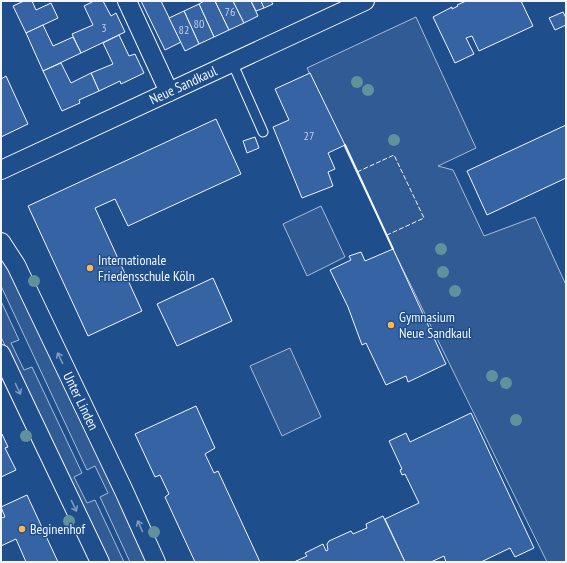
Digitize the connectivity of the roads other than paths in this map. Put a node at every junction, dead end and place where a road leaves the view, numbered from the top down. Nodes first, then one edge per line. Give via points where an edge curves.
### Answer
1 (127, 1) edge
2 (365, 1) edge
3 (232, 62) junction
4 (169, 92) junction
5 (263, 132) dead end
6 (1, 170) edge
7 (1, 242) edge
8 (1, 354) edge
9 (100, 562) edge
10 (156, 562) edge

1 - 4 street
2 - 3 street, Neue Sandkaul
3 - 4 street, Neue Sandkaul
3 - 5 lane
4 - 6 street, Neue Sandkaul
10 -> 7 street, Unter Linden via 16,265
8 -> 9 street

